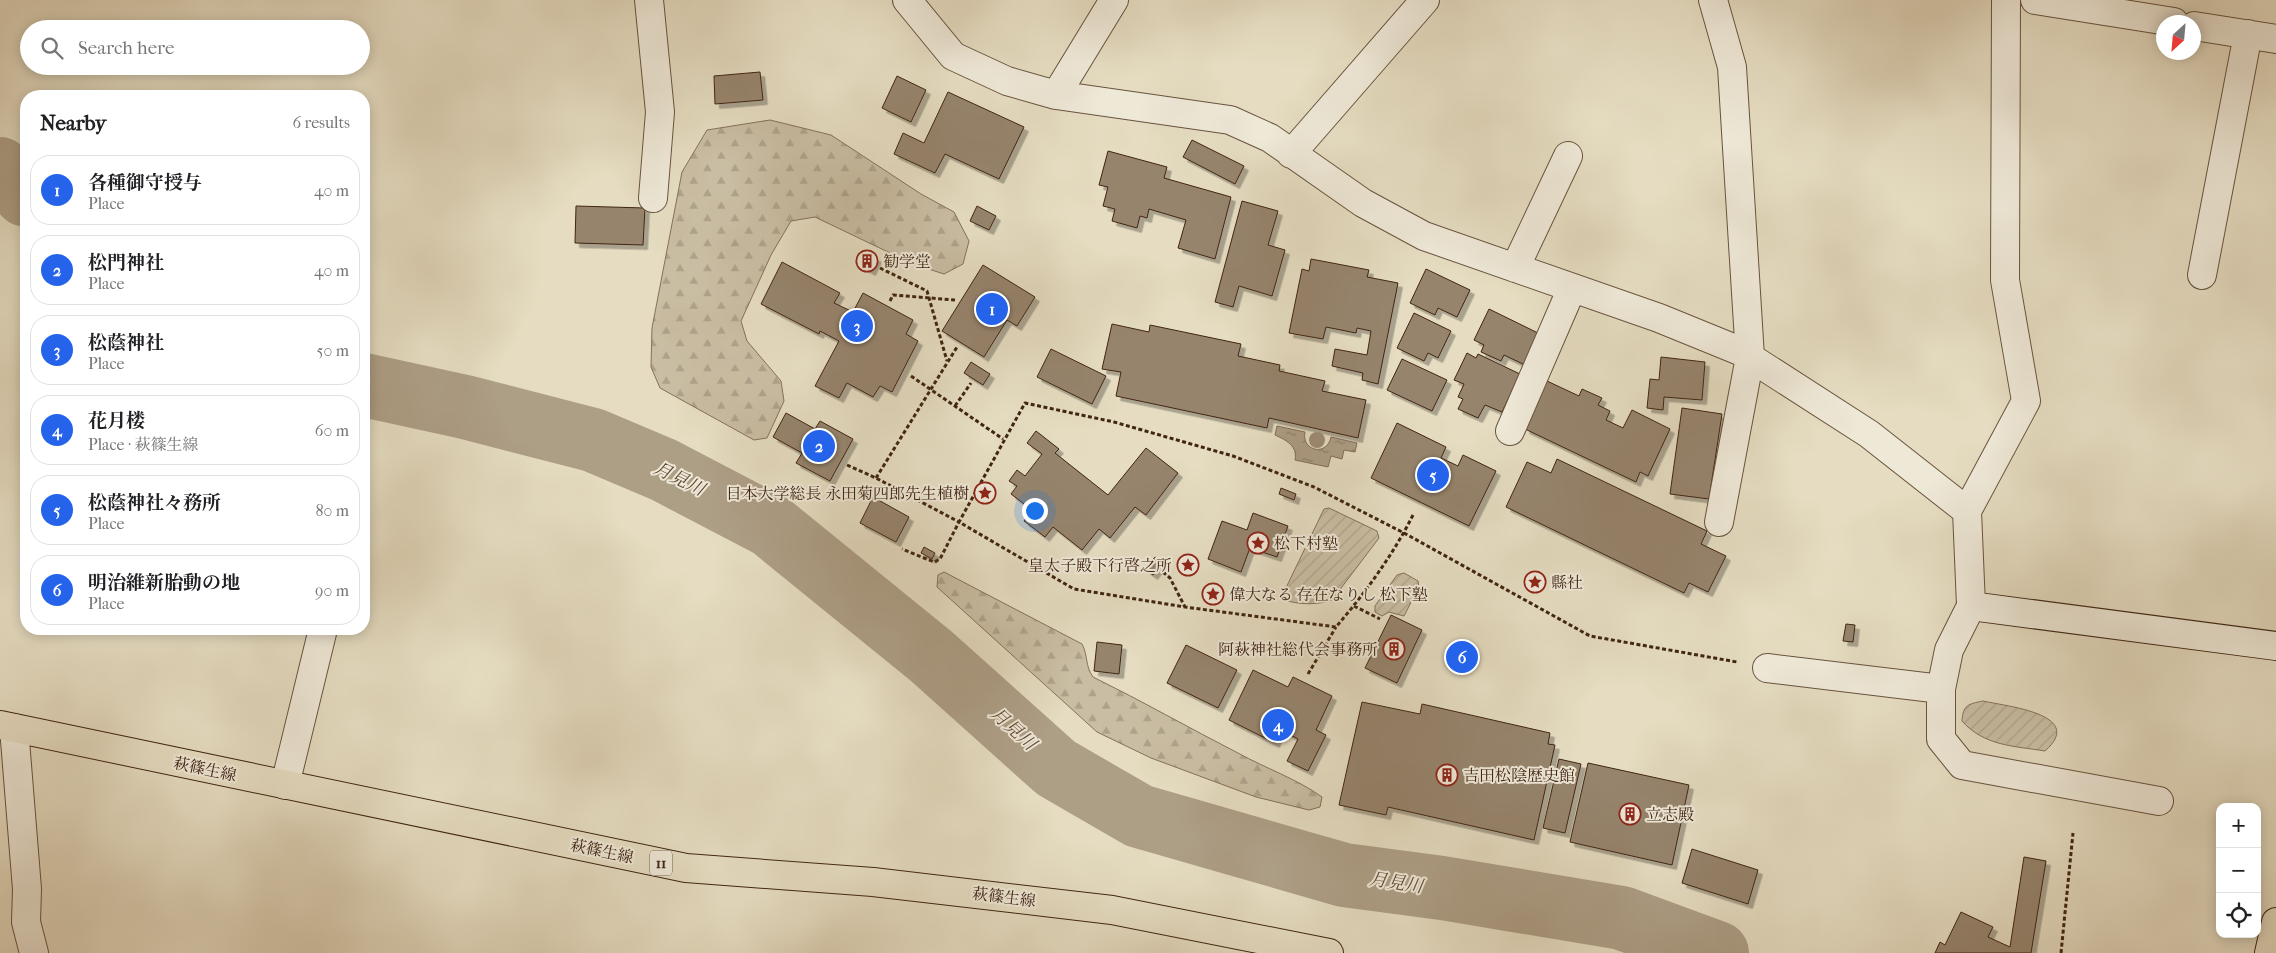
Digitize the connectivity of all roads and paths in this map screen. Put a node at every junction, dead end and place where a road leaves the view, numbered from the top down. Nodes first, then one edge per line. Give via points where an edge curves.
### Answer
1 (649, 0) edge
2 (907, 0) edge
3 (1114, 0) edge
4 (1425, 0) edge
5 (1713, 0) edge
6 (2006, 0) edge
7 (2035, 0) edge
8 (2156, 19) edge
9 (2201, 27) edge
10 (2248, 34) junction
11 (2276, 39) edge
12 (1056, 95) junction
13 (1292, 154) junction
14 (1568, 156) dead end
15 (653, 198) dead end
16 (880, 268) dead end
17 (1515, 268) junction
18 (2202, 275) dead end
19 (1572, 288) junction
20 (931, 298) junction
21 (955, 300) dead end
22 (890, 301) dead end
23 (957, 347) dead end
24 (1750, 357) junction
25 (947, 362) junction
26 (911, 376) dead end
27 (971, 382) dead end
28 (930, 388) junction
29 (956, 406) junction
30 (1510, 431) dead end
31 (1003, 440) junction
32 (847, 465) dead end
33 (876, 478) junction
34 (1967, 511) junction
35 (1413, 515) dead end
36 (958, 522) junction
37 (1719, 522) dead end
38 (1404, 533) junction
39 (902, 549) dead end
40 (1163, 572) dead end
41 (1354, 606) junction
42 (1971, 606) junction
43 (1185, 607) junction
44 (1380, 618) dead end
45 (1336, 627) junction
46 (322, 635) edge
47 (2276, 646) edge
48 (1767, 668) joint
49 (1308, 674) dead end
50 (1941, 689) junction
51 (7, 727) edge
52 (285, 785) junction
53 (2159, 802) dead end
54 (2074, 833) dead end
55 (2276, 922) edge
56 (34, 953) edge
57 (1329, 953) edge
58 (2061, 953) edge
59 (2269, 953) edge

1 - 15 street via 660,112
2 - 12 street via 953,56 1007,81
3 - 12 street
4 - 13 street
5 - 24 street via 1732,67
6 - 34 street via 2006,280 2026,401
7 - 8 street
9 - 10 street
10 - 11 street
10 - 18 street
12 - 13 street via 1230,120 1270,138
13 - 17 street via 1363,203 1424,236
14 - 17 street
16 - 20 path via 927,291
17 - 19 street
19 - 24 street via 1658,318
19 - 30 street
20 - 21 path
20 - 22 path via 893,295
20 - 25 path
23 - 25 path
24 - 34 street via 1869,434
24 - 37 street
25 - 28 path
26 - 28 path
27 - 29 path
28 - 29 path
28 - 33 path
29 - 31 path
31 - 36 path
31 - 38 path via 1024,404 1114,422 1233,456 1314,487
32 - 33 path
33 - 36 path
34 - 42 street
35 - 38 path
36 - 39 path via 940,559 934,562
36 - 43 path via 1074,589
38 - 41 path
38 - 48 path via 1590,636
40 - 43 path via 1170,578
41 - 44 path
41 - 45 path
42 - 47 street
42 - 50 street via 1949,650
43 - 45 path
45 - 49 path
46 - 52 street
48 - 50 street
50 - 53 street via 1941,739 1962,765
51 - 52 main road, 萩篠生線 / 11
51 - 56 street via 27,889 26,922
52 - 57 main road, 萩篠生線 / 11 via 686,868 873,882 1112,910
54 - 58 path
55 - 59 main road

